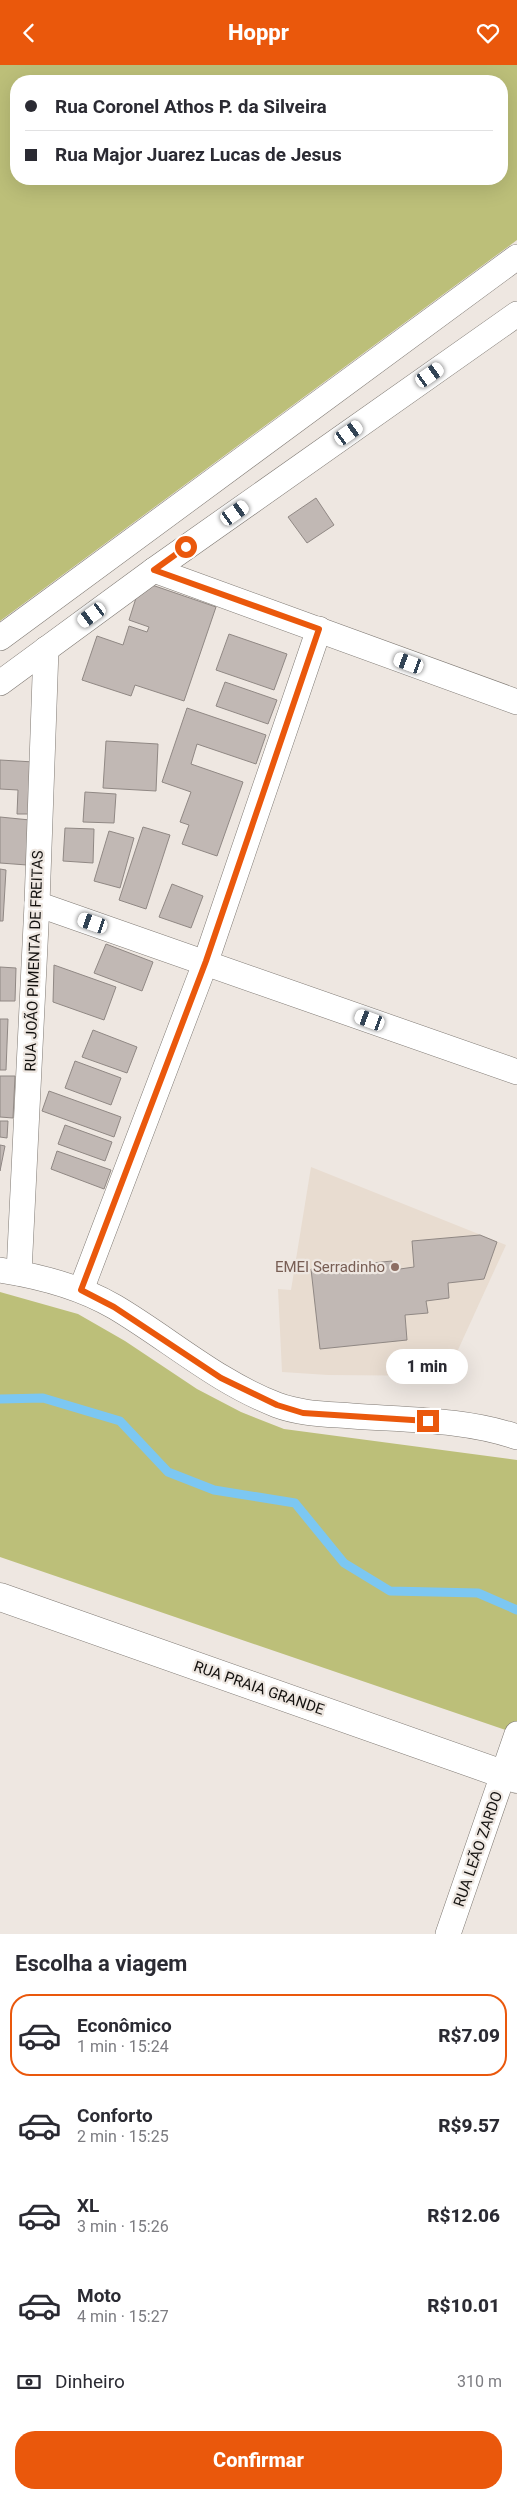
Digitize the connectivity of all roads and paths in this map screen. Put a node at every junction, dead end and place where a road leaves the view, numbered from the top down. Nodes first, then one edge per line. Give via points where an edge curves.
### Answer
1 (517, 257) edge
2 (517, 314) edge
3 (506, 333) edge
4 (154, 570) junction
5 (319, 629) junction
6 (0, 638) edge
7 (46, 649) junction
8 (0, 683) edge
9 (517, 702) edge
10 (37, 904) junction
11 (206, 961) junction
12 (517, 1072) edge
13 (10, 1271) edge
14 (81, 1290) junction
15 (517, 1437) edge
16 (0, 1597) edge
17 (517, 1734) edge
18 (511, 1776) edge
19 (448, 1934) edge

1 - 6 street
2 - 3 street
3 - 4 street
4 - 5 street
4 - 7 street
5 - 9 street
5 - 11 street
7 - 8 street
7 - 10 street, RUA JOÃO PIMENTA DE FREITAS
10 - 11 street
10 - 13 street, RUA JOÃO PIMENTA DE FREITAS
11 - 12 street
11 - 14 street
13 - 14 street
14 - 15 street via 114,1307 221,1378 277,1405 303,1413 446,1422
16 - 18 street, RUA PRAIA GRANDE
17 - 18 street, RUA LEÃO ZARDO
18 - 19 street, RUA LEÃO ZARDO

